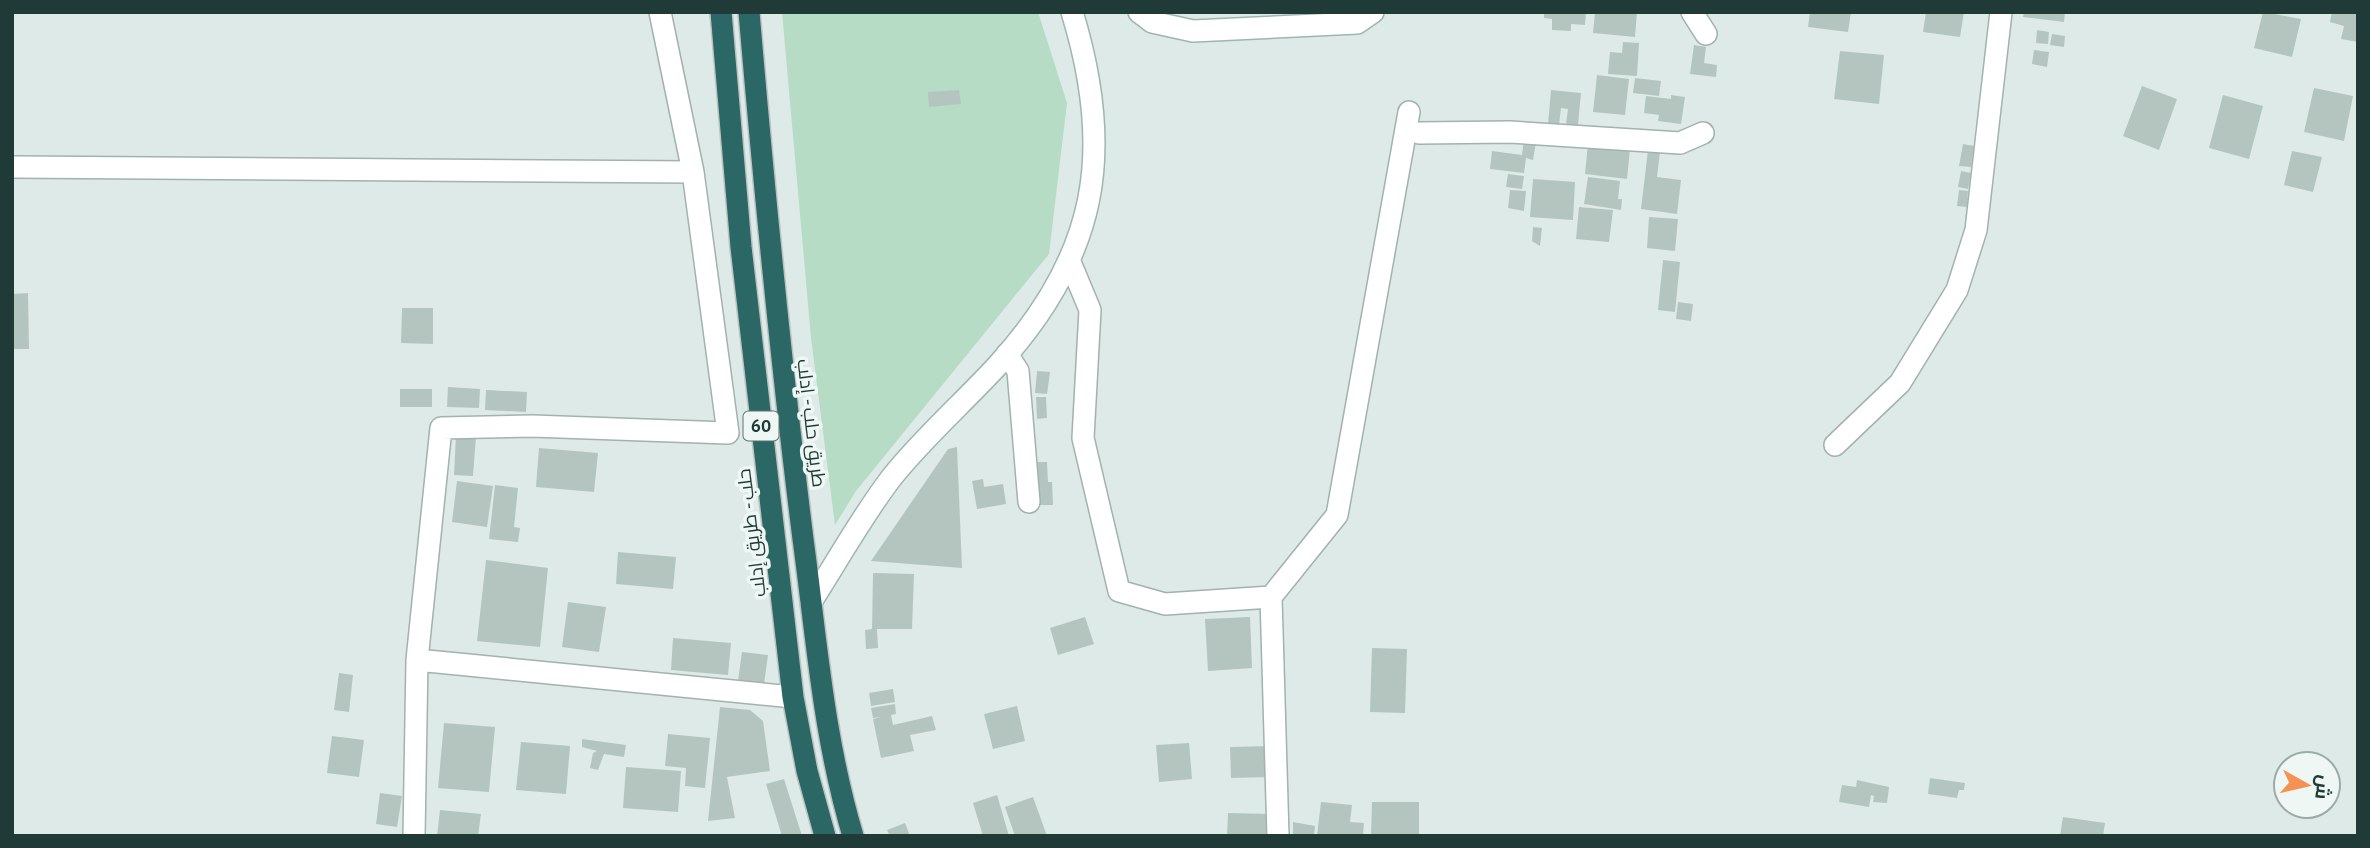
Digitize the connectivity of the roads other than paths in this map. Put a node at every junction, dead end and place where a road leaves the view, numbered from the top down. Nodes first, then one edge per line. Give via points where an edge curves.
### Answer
1 (660, 12) edge
2 (721, 12) edge
3 (750, 12) edge
4 (1072, 12) edge
5 (1139, 12) edge
6 (1373, 12) edge
7 (1692, 12) edge
8 (2001, 12) edge
9 (1706, 34) dead end
10 (1409, 112) dead end
11 (1419, 132) dead end
12 (1703, 133) dead end
13 (12, 167) edge
14 (693, 172) junction
15 (1070, 262) junction
16 (1007, 354) junction
17 (1835, 445) dead end
18 (1029, 502) dead end
19 (1271, 597) junction
20 (811, 602) junction
21 (417, 660) junction
22 (793, 698) junction
23 (414, 836) edge
24 (825, 836) edge
25 (853, 836) edge
26 (1278, 836) edge

1 - 14 street
2 - 22 highway, حلب - طريق إدلب / 60 via 741,247
3 - 20 highway, طريق حلب - إدلب / 60 via 778,342
4 - 15 street via 1087,62 1096,129 1088,205
5 - 6 street via 1152,22 1193,31 1357,23
7 - 9 street
8 - 17 street via 1976,230 1957,290 1900,383
10 - 19 street via 1337,515
11 - 12 street via 1510,132 1680,144
13 - 14 street
14 - 21 street via 728,433 532,426 441,428
15 - 16 street
15 - 19 street via 1090,310 1083,438 1119,591 1165,604
16 - 18 street via 1018,371
16 - 20 street via 893,477
19 - 26 street
20 - 25 highway, طريق حلب - إدلب / 60 via 826,727
21 - 22 street
21 - 23 street
22 - 24 highway, حلب - طريق إدلب / 60

